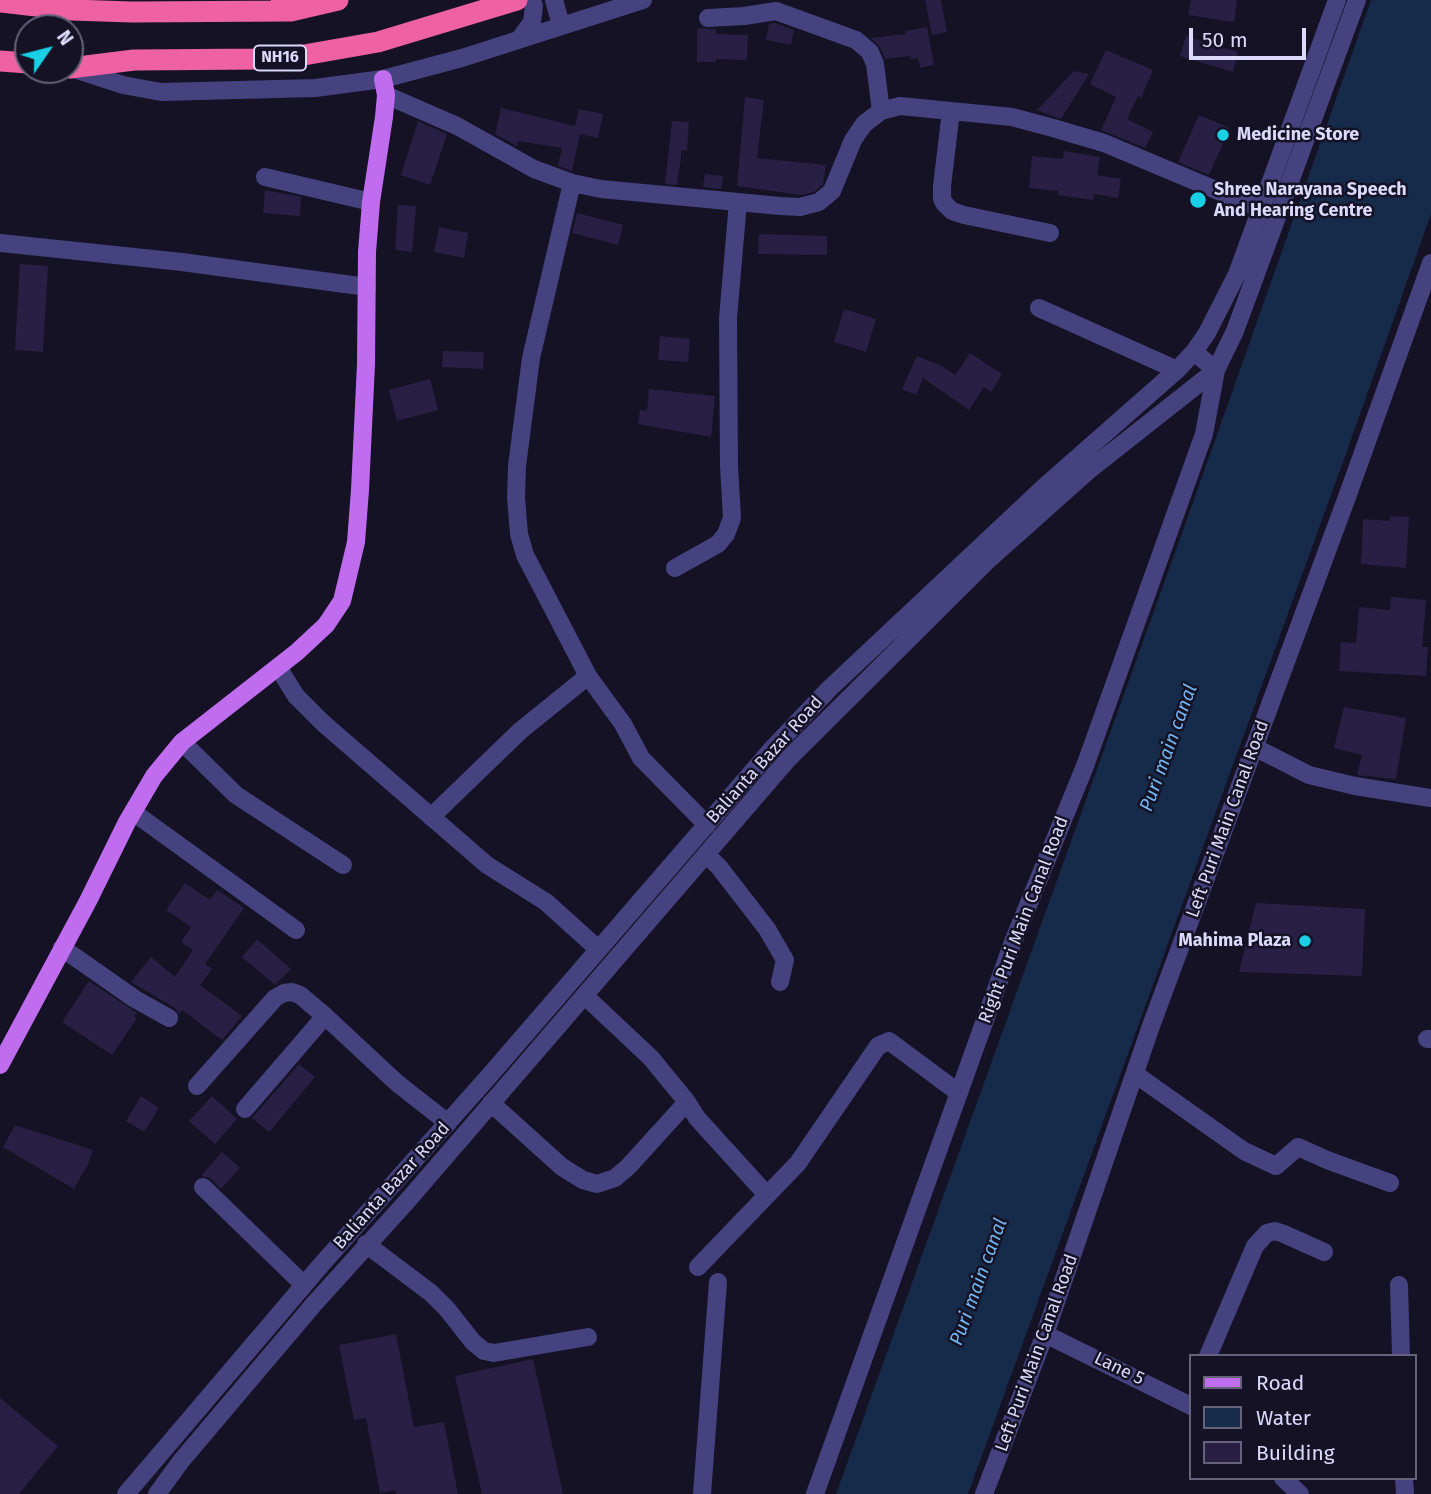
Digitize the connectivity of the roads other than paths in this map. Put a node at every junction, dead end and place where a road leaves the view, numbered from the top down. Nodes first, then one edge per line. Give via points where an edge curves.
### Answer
1 (258, 0) edge
2 (338, 0) edge
3 (517, 0) edge
4 (532, 0) edge
5 (554, 0) edge
6 (579, 0) edge
7 (606, 0) edge
8 (1337, 0) edge
9 (1357, 0) edge
10 (0, 2) edge
11 (637, 2) edge
12 (291, 11) junction
13 (584, 18) junction
14 (708, 18) dead end
15 (561, 25) junction
16 (521, 37) junction
17 (84, 66) edge
18 (84, 72) edge
19 (384, 87) junction
20 (881, 111) junction
21 (951, 111) junction
22 (265, 177) dead end
23 (572, 183) junction
24 (371, 202) junction
25 (738, 202) junction
26 (1261, 209) junction
27 (1050, 233) dead end
28 (0, 243) edge
29 (1431, 263) edge
30 (367, 287) junction
31 (1039, 308) dead end
32 (1194, 352) junction
33 (1216, 369) junction
34 (1177, 370) junction
35 (675, 568) dead end
36 (278, 667) junction
37 (588, 676) junction
38 (182, 742) junction
39 (1254, 747) junction
40 (1431, 798) edge
41 (133, 812) junction
42 (431, 817) junction
43 (707, 825) junction
44 (706, 854) junction
45 (343, 865) dead end
46 (296, 930) dead end
47 (62, 948) junction
48 (598, 949) junction
49 (780, 982) dead end
50 (585, 996) junction
51 (325, 1016) junction
52 (169, 1018) dead end
53 (0, 1065) edge
54 (1135, 1074) junction
55 (197, 1086) dead end
56 (959, 1093) junction
57 (687, 1102) junction
58 (491, 1103) junction
59 (245, 1109) dead end
60 (448, 1123) junction
61 (1390, 1183) dead end
62 (203, 1187) dead end
63 (767, 1195) junction
64 (366, 1244) junction
65 (1324, 1252) dead end
66 (698, 1267) dead end
67 (718, 1282) dead end
68 (1399, 1285) dead end
69 (304, 1286) junction
70 (1045, 1334) junction
71 (587, 1337) dead end
72 (1209, 1354) edge
73 (1401, 1354) edge
74 (1190, 1402) edge
75 (1285, 1480) edge
76 (126, 1494) edge
77 (157, 1494) edge
78 (702, 1494) edge
79 (815, 1494) edge
80 (984, 1494) edge
81 (1300, 1494) edge

1 - 12 highway
2 - 12 highway
3 - 17 highway, NH16 via 378,42 304,55 262,60 134,60
4 - 16 street via 532,22
5 - 15 street
6 - 13 street
7 - 11 street
8 - 26 street, Balianta Bazar Road
9 - 33 street, Balianta Bazar Road via 1235,331
10 - 12 highway via 108,12
11 - 13 street
13 - 15 street
14 - 20 street via 776,11 856,40 870,51 875,65
15 - 16 street
16 - 19 street
18 - 19 street via 161,92
19 - 23 street via 534,169
19 - 24 main road
20 - 21 street via 900,106
20 - 25 street via 853,140 832,191 819,202 800,207
21 - 26 street via 1012,117 1104,143
21 - 27 street via 942,186 945,204 964,215
22 - 24 street
23 - 25 street
23 - 37 street via 531,358 516,498 525,555
24 - 30 main road
25 - 35 street via 728,318 732,518 718,544
26 - 32 street, Balianta Bazar Road via 1237,274
28 - 30 street
29 - 39 street, Left Puri Main Canal Road
30 - 36 main road via 360,490 350,573 342,601 326,625
31 - 34 street
32 - 33 street
32 - 34 street, Balianta Bazar Road
33 - 44 street, Balianta Bazar Road via 1088,471 986,562 789,758
33 - 56 street, Right Puri Main Canal Road via 1204,434 1188,482
34 - 43 street, Balianta Bazar Road via 829,689
36 - 38 main road
36 - 42 street via 296,696 323,723
37 - 42 street via 520,732
37 - 43 street via 624,724 641,758
38 - 41 main road via 153,776
38 - 45 street via 236,795
39 - 40 street via 1309,775
39 - 54 street, Left Puri Main Canal Road
41 - 46 street
41 - 47 main road
42 - 48 street via 486,865 546,902
43 - 48 street, Balianta Bazar Road
44 - 49 street via 746,900 785,960
44 - 50 street, Balianta Bazar Road
47 - 52 street
47 - 53 main road
48 - 60 street, Balianta Bazar Road
50 - 57 street via 651,1058
50 - 58 street, Balianta Bazar Road
51 - 55 street via 300,995 284,993
51 - 59 street
51 - 60 street
54 - 61 street via 1244,1151 1276,1166 1298,1147
54 - 70 street, Left Puri Main Canal Road
56 - 63 street via 889,1041 878,1046 806,1153
56 - 79 street, Right Puri Main Canal Road
57 - 58 street via 628,1167 597,1184 562,1167
57 - 63 street
58 - 64 street, Balianta Bazar Road
60 - 69 street, Balianta Bazar Road
62 - 69 street
63 - 66 street
64 - 71 street via 447,1308 484,1351
64 - 77 street, Balianta Bazar Road
65 - 72 street via 1284,1234 1267,1233 1255,1246
67 - 78 street
68 - 73 street
69 - 76 street, Balianta Bazar Road
70 - 74 street, Lane 5
70 - 80 street, Left Puri Main Canal Road
75 - 81 street

